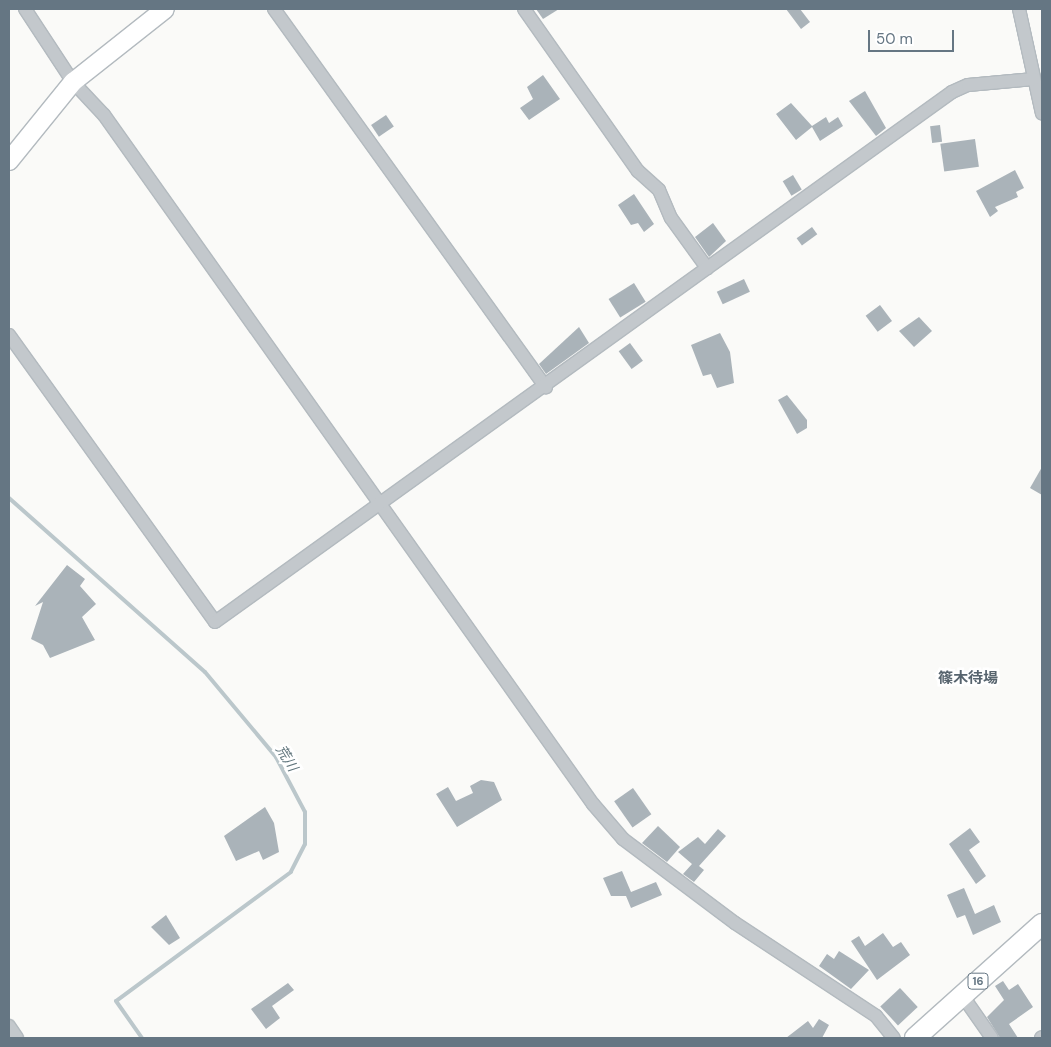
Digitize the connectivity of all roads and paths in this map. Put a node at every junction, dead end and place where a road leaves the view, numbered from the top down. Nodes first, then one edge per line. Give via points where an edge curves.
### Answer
1 (25, 9) edge
2 (165, 9) edge
3 (274, 9) edge
4 (524, 9) edge
5 (1019, 9) edge
6 (1034, 79) junction
7 (73, 82) junction
8 (1042, 114) edge
9 (9, 162) edge
10 (707, 268) junction
11 (9, 335) edge
12 (546, 387) junction
13 (381, 504) junction
14 (1042, 924) edge
15 (962, 995) junction
16 (9, 1026) edge
17 (17, 1038) edge
18 (894, 1038) edge
19 (915, 1038) edge
20 (992, 1038) edge

1 - 7 street
2 - 7 street
3 - 12 street
4 - 10 street via 638,171 659,190 671,218
5 - 6 street
6 - 8 street
6 - 10 street via 968,84 952,92
7 - 9 street
7 - 13 street via 104,115
10 - 12 street
11 - 13 street via 216,622
12 - 13 street
13 - 18 street via 593,804 624,840 735,923 876,1016
14 - 15 main road, 16
15 - 19 main road, 16
15 - 20 street
16 - 17 street

